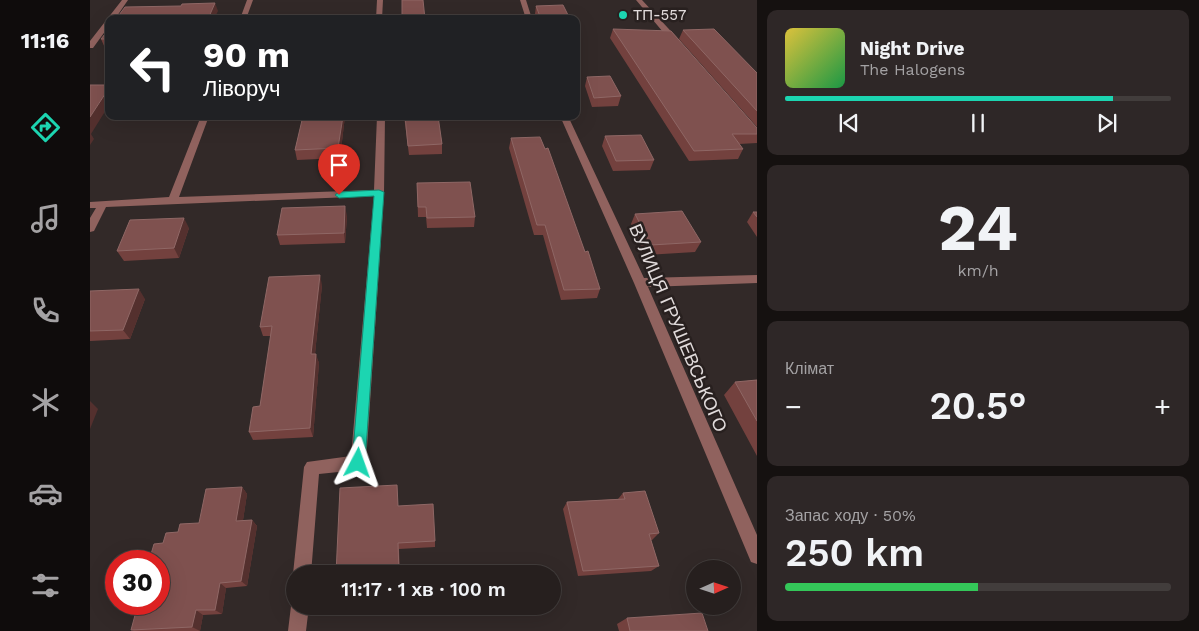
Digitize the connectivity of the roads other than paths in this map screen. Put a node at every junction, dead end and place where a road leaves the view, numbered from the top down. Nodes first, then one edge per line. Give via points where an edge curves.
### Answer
1 (125, 0) edge
2 (250, 0) edge
3 (380, 0) edge
4 (523, 0) edge
5 (639, 0) edge
6 (114, 15) edge
7 (244, 15) edge
8 (379, 15) edge
9 (528, 15) edge
10 (105, 26) edge
11 (90, 46) edge
12 (685, 53) edge
13 (203, 120) edge
14 (381, 120) edge
15 (566, 120) edge
16 (379, 192) junction
17 (173, 200) junction
18 (103, 204) junction
19 (90, 205) edge
20 (90, 228) edge
21 (756, 279) edge
22 (640, 283) junction
23 (756, 556) edge
24 (303, 565) edge
25 (299, 615) edge
26 (297, 631) edge

1 - 6 street
2 - 7 street
3 - 8 street
4 - 9 street
5 - 12 street
10 - 11 street
13 - 17 street
14 - 16 street
15 - 22 street, ВУЛИЦЯ ГРУШЕВСЬКОГО
16 - 17 street
16 - 24 street via 358,463 312,467
17 - 18 street
18 - 19 street
18 - 20 street
21 - 22 street
22 - 23 street, ВУЛИЦЯ ГРУШЕВСЬКОГО
25 - 26 street

